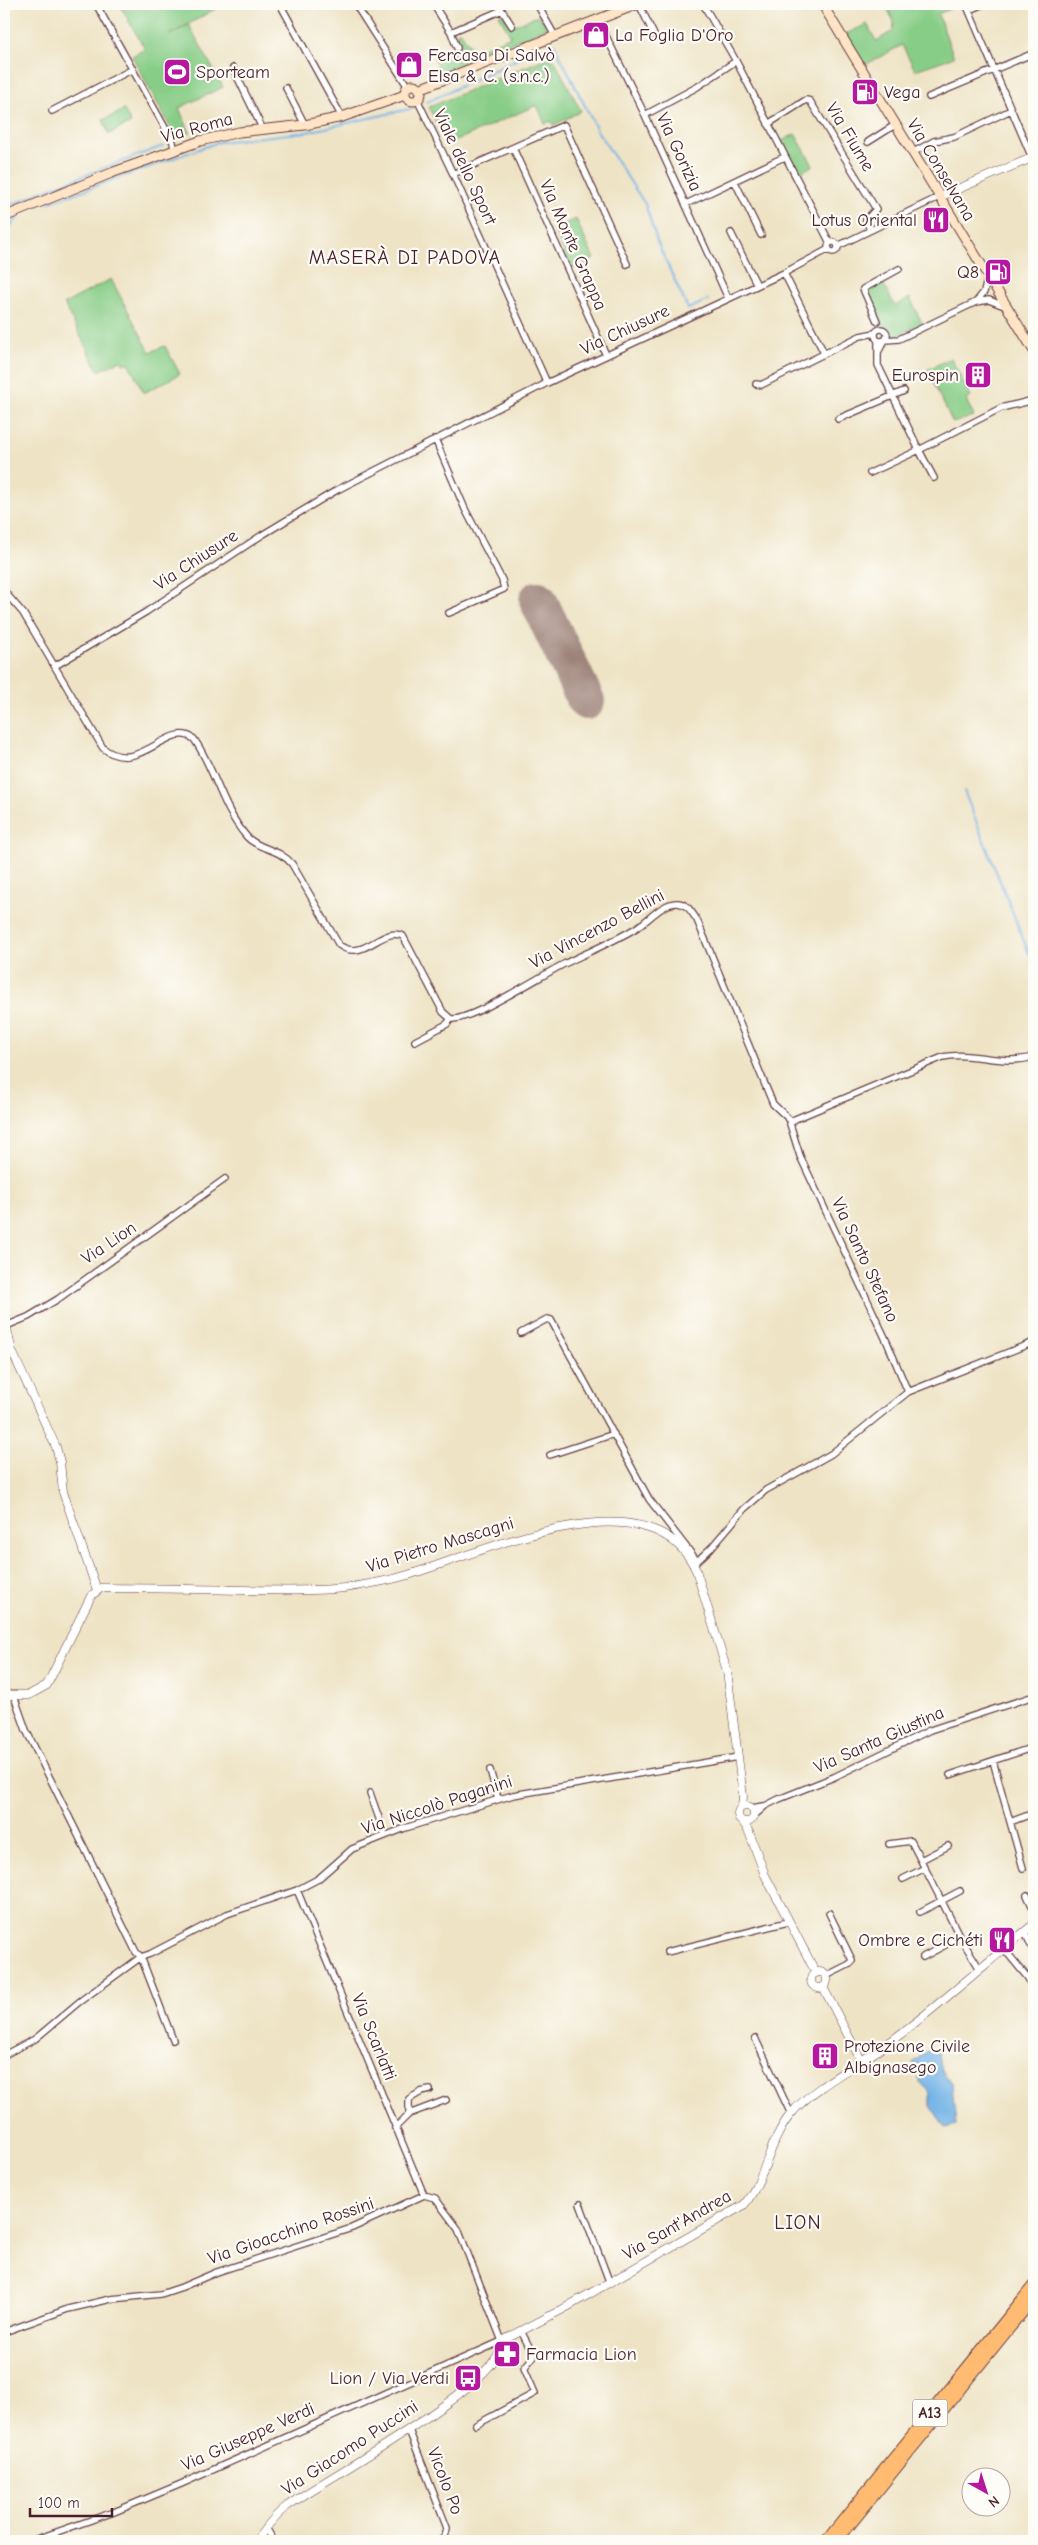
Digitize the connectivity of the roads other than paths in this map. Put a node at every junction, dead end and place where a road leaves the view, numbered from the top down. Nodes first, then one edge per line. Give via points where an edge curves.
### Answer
1 (96, 4) edge
2 (280, 4) edge
3 (355, 4) edge
4 (433, 4) edge
5 (498, 4) edge
6 (537, 4) edge
7 (703, 4) edge
8 (822, 4) edge
9 (983, 4) edge
10 (634, 5) edge
11 (968, 7) edge
12 (502, 10) junction
13 (598, 20) junction
14 (512, 26) dead end
15 (451, 32) junction
16 (654, 35) dead end
17 (555, 36) junction
18 (457, 48) dead end
19 (1034, 53) edge
20 (736, 61) junction
21 (233, 68) dead end
22 (133, 69) junction
23 (994, 71) junction
24 (286, 88) dead end
25 (419, 89) junction
26 (407, 91) junction
27 (929, 98) dead end
28 (417, 100) junction
29 (1011, 110) junction
30 (52, 111) dead end
31 (645, 115) junction
32 (342, 117) junction
33 (768, 124) junction
34 (305, 125) junction
35 (895, 125) junction
36 (263, 130) junction
37 (868, 142) dead end
38 (513, 148) junction
39 (174, 149) junction
40 (912, 153) junction
41 (784, 157) junction
42 (1033, 158) edge
43 (453, 174) junction
44 (735, 182) junction
45 (939, 197) junction
46 (686, 204) junction
47 (4, 217) edge
48 (870, 230) junction
49 (732, 233) dead end
50 (761, 235) dead end
51 (829, 246) junction
52 (627, 264) dead end
53 (899, 269) dead end
54 (784, 273) junction
55 (988, 276) junction
56 (757, 285) junction
57 (728, 298) junction
58 (976, 302) junction
59 (1007, 307) junction
60 (880, 335) junction
61 (1034, 351) edge
62 (824, 353) junction
63 (606, 355) junction
64 (547, 383) junction
65 (756, 384) dead end
66 (904, 391) dead end
67 (892, 396) junction
68 (1032, 402) edge
69 (838, 419) dead end
70 (436, 439) junction
71 (919, 450) junction
72 (870, 473) dead end
73 (934, 478) dead end
74 (4, 591) edge
75 (449, 613) dead end
76 (55, 666) junction
77 (451, 1019) junction
78 (415, 1041) dead end
79 (1034, 1057) edge
80 (791, 1121) junction
81 (225, 1179) dead end
82 (4, 1317) edge
83 (6, 1326) junction
84 (521, 1333) dead end
85 (1034, 1342) edge
86 (908, 1392) junction
87 (614, 1434) junction
88 (550, 1455) dead end
89 (683, 1546) junction
90 (695, 1563) junction
91 (97, 1590) junction
92 (4, 1695) edge
93 (14, 1696) junction
94 (1034, 1696) edge
95 (1034, 1747) edge
96 (738, 1757) junction
97 (993, 1761) junction
98 (490, 1770) dead end
99 (950, 1775) dead end
100 (370, 1793) dead end
101 (498, 1799) junction
102 (750, 1811) junction
103 (1034, 1813) edge
104 (743, 1822) junction
105 (1010, 1822) junction
106 (749, 1832) junction
107 (385, 1835) junction
108 (889, 1844) dead end
109 (948, 1846) dead end
110 (921, 1860) junction
111 (925, 1868) junction
112 (1023, 1868) dead end
113 (904, 1879) dead end
114 (297, 1890) junction
115 (960, 1891) dead end
116 (1027, 1895) dead end
117 (942, 1901) junction
118 (1034, 1910) edge
119 (920, 1912) dead end
120 (829, 1913) dead end
121 (788, 1922) junction
122 (1034, 1924) edge
123 (1025, 1932) junction
124 (960, 1937) junction
125 (1004, 1949) junction
126 (667, 1952) dead end
127 (1034, 1952) edge
128 (141, 1957) junction
129 (923, 1957) dead end
130 (980, 1969) junction
131 (816, 1973) junction
132 (826, 1976) junction
133 (823, 1987) junction
134 (1034, 1991) edge
135 (756, 2038) dead end
136 (173, 2040) dead end
137 (4, 2055) edge
138 (862, 2062) junction
139 (430, 2090) dead end
140 (446, 2100) dead end
141 (409, 2114) junction
142 (791, 2114) junction
143 (395, 2128) junction
144 (424, 2195) junction
145 (580, 2204) dead end
146 (609, 2281) junction
147 (1034, 2285) edge
148 (1034, 2298) edge
149 (521, 2330) junction
150 (4, 2332) edge
151 (502, 2341) junction
152 (476, 2424) dead end
153 (409, 2430) junction
154 (266, 2528) junction
155 (31, 2541) edge
156 (256, 2541) edge
157 (274, 2541) edge
158 (439, 2541) edge
159 (826, 2541) edge
160 (837, 2541) edge

1 - 22 street
2 - 32 street
3 - 26 street
4 - 15 street
5 - 12 street
6 - 17 street
7 - 20 street
8 - 35 main road, Via Conselvana
9 - 11 street
10 - 13 main road
10 - 16 street
11 - 23 street
12 - 14 street
12 - 15 street
13 - 17 main road
13 - 31 street, Via Gorizia
15 - 18 street
17 - 25 main road
19 - 23 street
20 - 31 street
20 - 33 street
21 - 36 street
22 - 30 street
22 - 39 street
23 - 27 street
23 - 29 street
24 - 34 street
25 - 26 main road via 415,86
25 - 28 main road
26 - 28 main road via 410,100
26 - 32 main road, Via Roma
28 - 43 street, Viale dello Sport
29 - 40 street
29 - 42 street
31 - 46 street, Via Gorizia
32 - 34 main road, Via Roma
33 - 41 street
33 - 48 street, Via Fiume via 806,100 810,101 876,209 866,220
34 - 36 main road, Via Roma
35 - 37 street
35 - 40 main road, Via Conselvana
36 - 39 main road, Via Roma via 220,136
38 - 43 street
38 - 52 street via 564,125
38 - 63 street, Via Monte Grappa
39 - 47 main road, Via Roma
40 - 45 main road, Via Conselvana
41 - 44 street
41 - 51 street
42 - 45 street
43 - 64 street, Viale dello Sport
44 - 46 street
44 - 50 street
45 - 48 street, Via Chiusure
45 - 55 main road, Via Conselvana
46 - 57 street, Via Gorizia
48 - 51 street, Via Chiusure via 838,246 836,251
49 - 56 street
51 - 54 street, Via Chiusure
53 - 60 street via 863,289
54 - 56 street, Via Chiusure
54 - 62 street
55 - 58 street via 984,292
55 - 59 main road, Via Conselvana
56 - 57 street, Via Chiusure
57 - 63 street, Via Chiusure
58 - 59 street via 989,300
58 - 60 street via 899,339
59 - 61 main road, Via Conselvana
60 - 62 street via 860,336
60 - 67 street via 878,365
62 - 65 street via 761,385
63 - 64 street, Via Chiusure
64 - 70 street, Via Chiusure
66 - 67 street
67 - 69 street
67 - 71 street
68 - 71 street via 995,411
70 - 75 street via 465,510 504,589
70 - 76 street, Via Chiusure via 337,490
71 - 72 street
71 - 73 street
74 - 76 street via 23,613
76 - 77 street via 107,752 121,756 137,755 179,733 194,739 242,830 249,839 285,856 292,864 339,944 345,949 359,950 392,934 402,936 443,1012
77 - 78 street, Via Vincenzo Bellini
77 - 80 street, Via Vincenzo Bellini via 458,1020 491,1005 636,928 670,904 678,903 690,909 696,920 772,1104
79 - 80 street via 1004,1061 963,1055 943,1057
80 - 86 street, Via Santo Stefano via 790,1128 800,1156
81 - 83 street, Via Lion via 50,1304
82 - 83 street
83 - 91 street via 12,1351 56,1447 63,1492
84 - 87 street, Via Pietro Mascagni via 547,1319 551,1320
85 - 86 street
86 - 90 street via 831,1454 766,1490 744,1509
87 - 88 street
87 - 89 street, Via Pietro Mascagni via 649,1499
89 - 90 street, Via Pietro Mascagni
89 - 91 street, Via Pietro Mascagni via 647,1527 613,1523 529,1534 404,1576 343,1588
90 - 96 street, Via Pietro Mascagni via 726,1671
91 - 93 street via 91,1596 47,1685 36,1693
92 - 93 street
93 - 128 street via 26,1730 81,1844
94 - 102 street, Via Santa Giustina via 930,1730 834,1777
95 - 97 street
96 - 101 street, Via Niccolò Paganini
96 - 102 street, Via Pietro Mascagni via 743,1796
97 - 99 street
97 - 105 street
98 - 101 street
100 - 107 street
101 - 107 street, Via Niccolò Paganini
102 - 104 street
102 - 104 street via 738,1815
102 - 106 street, Via Pietro Mascagni
103 - 105 street
104 - 106 street
105 - 112 street
106 - 121 street via 762,1870
107 - 114 street, Via Niccolò Paganini via 352,1849 322,1876
108 - 110 street via 911,1841
109 - 110 street
110 - 111 street
111 - 113 street
111 - 117 street
114 - 128 street, Via Niccolò Paganini via 226,1914
114 - 143 street, Via Scarlatti
115 - 117 street
116 - 118 street
117 - 119 street
117 - 124 street
120 - 132 street via 852,1960
121 - 126 street
121 - 131 street
122 - 123 street, Via Sant'Andrea
123 - 125 street, Via Sant'Andrea
123 - 127 street
124 - 129 street
124 - 130 street
125 - 130 street, Via Sant'Andrea
125 - 134 street via 1028,1978
128 - 136 street
128 - 137 street, Via Niccolò Paganini via 31,2043
130 - 138 street, Via Sant'Andrea
131 - 132 street
131 - 133 street via 813,1984
132 - 133 street
133 - 138 street
135 - 142 street
138 - 142 street, Via Sant'Andrea
139 - 141 street via 409,2099
140 - 141 street
141 - 143 street
142 - 146 street, Via Sant'Andrea via 744,2205
143 - 144 street, Via Scarlatti
144 - 150 street, Via Gioacchino Rossini via 352,2228 217,2272 182,2287 160,2294 111,2299 68,2309
144 - 151 street via 435,2198 458,2230
145 - 146 street
146 - 149 street, Via Sant'Andrea
147 - 159 highway, A13
148 - 160 highway, A13
149 - 151 street, Via Sant'Andrea
149 - 152 street via 534,2356 524,2368 535,2393
151 - 153 street, Via Giacomo Puccini via 498,2354 474,2381
151 - 155 street, Via Giuseppe Verdi via 172,2487 72,2528
153 - 154 street, Via Giacomo Puccini via 298,2498
153 - 158 street, Vicolo Po via 447,2528 445,2537
154 - 156 street, Via Giacomo Puccini
154 - 157 street

